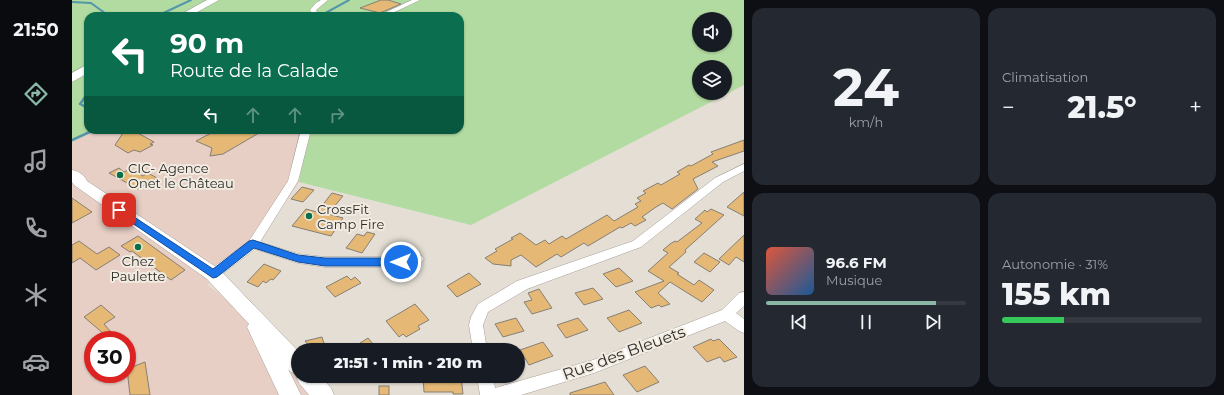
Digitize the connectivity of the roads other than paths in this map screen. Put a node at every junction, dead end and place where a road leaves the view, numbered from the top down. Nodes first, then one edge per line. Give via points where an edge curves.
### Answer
1 (214, 0) edge
2 (325, 0) edge
3 (417, 0) edge
4 (191, 12) edge
5 (314, 12) edge
6 (390, 12) edge
7 (84, 66) edge
8 (84, 70) edge
9 (72, 73) edge
10 (72, 78) edge
11 (305, 134) edge
12 (744, 167) edge
13 (74, 180) edge
14 (253, 244) junction
15 (418, 258) dead end
16 (213, 274) junction
17 (744, 297) edge
18 (248, 310) junction
19 (727, 314) junction
20 (744, 327) edge
21 (479, 343) edge
22 (291, 357) edge
23 (313, 383) edge
24 (486, 383) edge
25 (287, 389) edge
26 (323, 395) edge
27 (488, 395) edge
28 (497, 395) edge

1 - 4 main road
2 - 5 street via 318,4
3 - 6 street
7 - 9 main road
8 - 10 main road
11 - 14 street via 292,181
12 - 21 street via 719,180 637,244 522,285 483,308 476,325
13 - 16 main road
14 - 15 street via 298,258 325,262 401,262
14 - 16 street
16 - 18 main road
17 - 19 street, Rue des Bleuets
18 - 22 main road
18 - 25 main road
19 - 20 street
19 - 28 street, Rue des Bleuets via 594,366
23 - 26 main road
24 - 27 street

